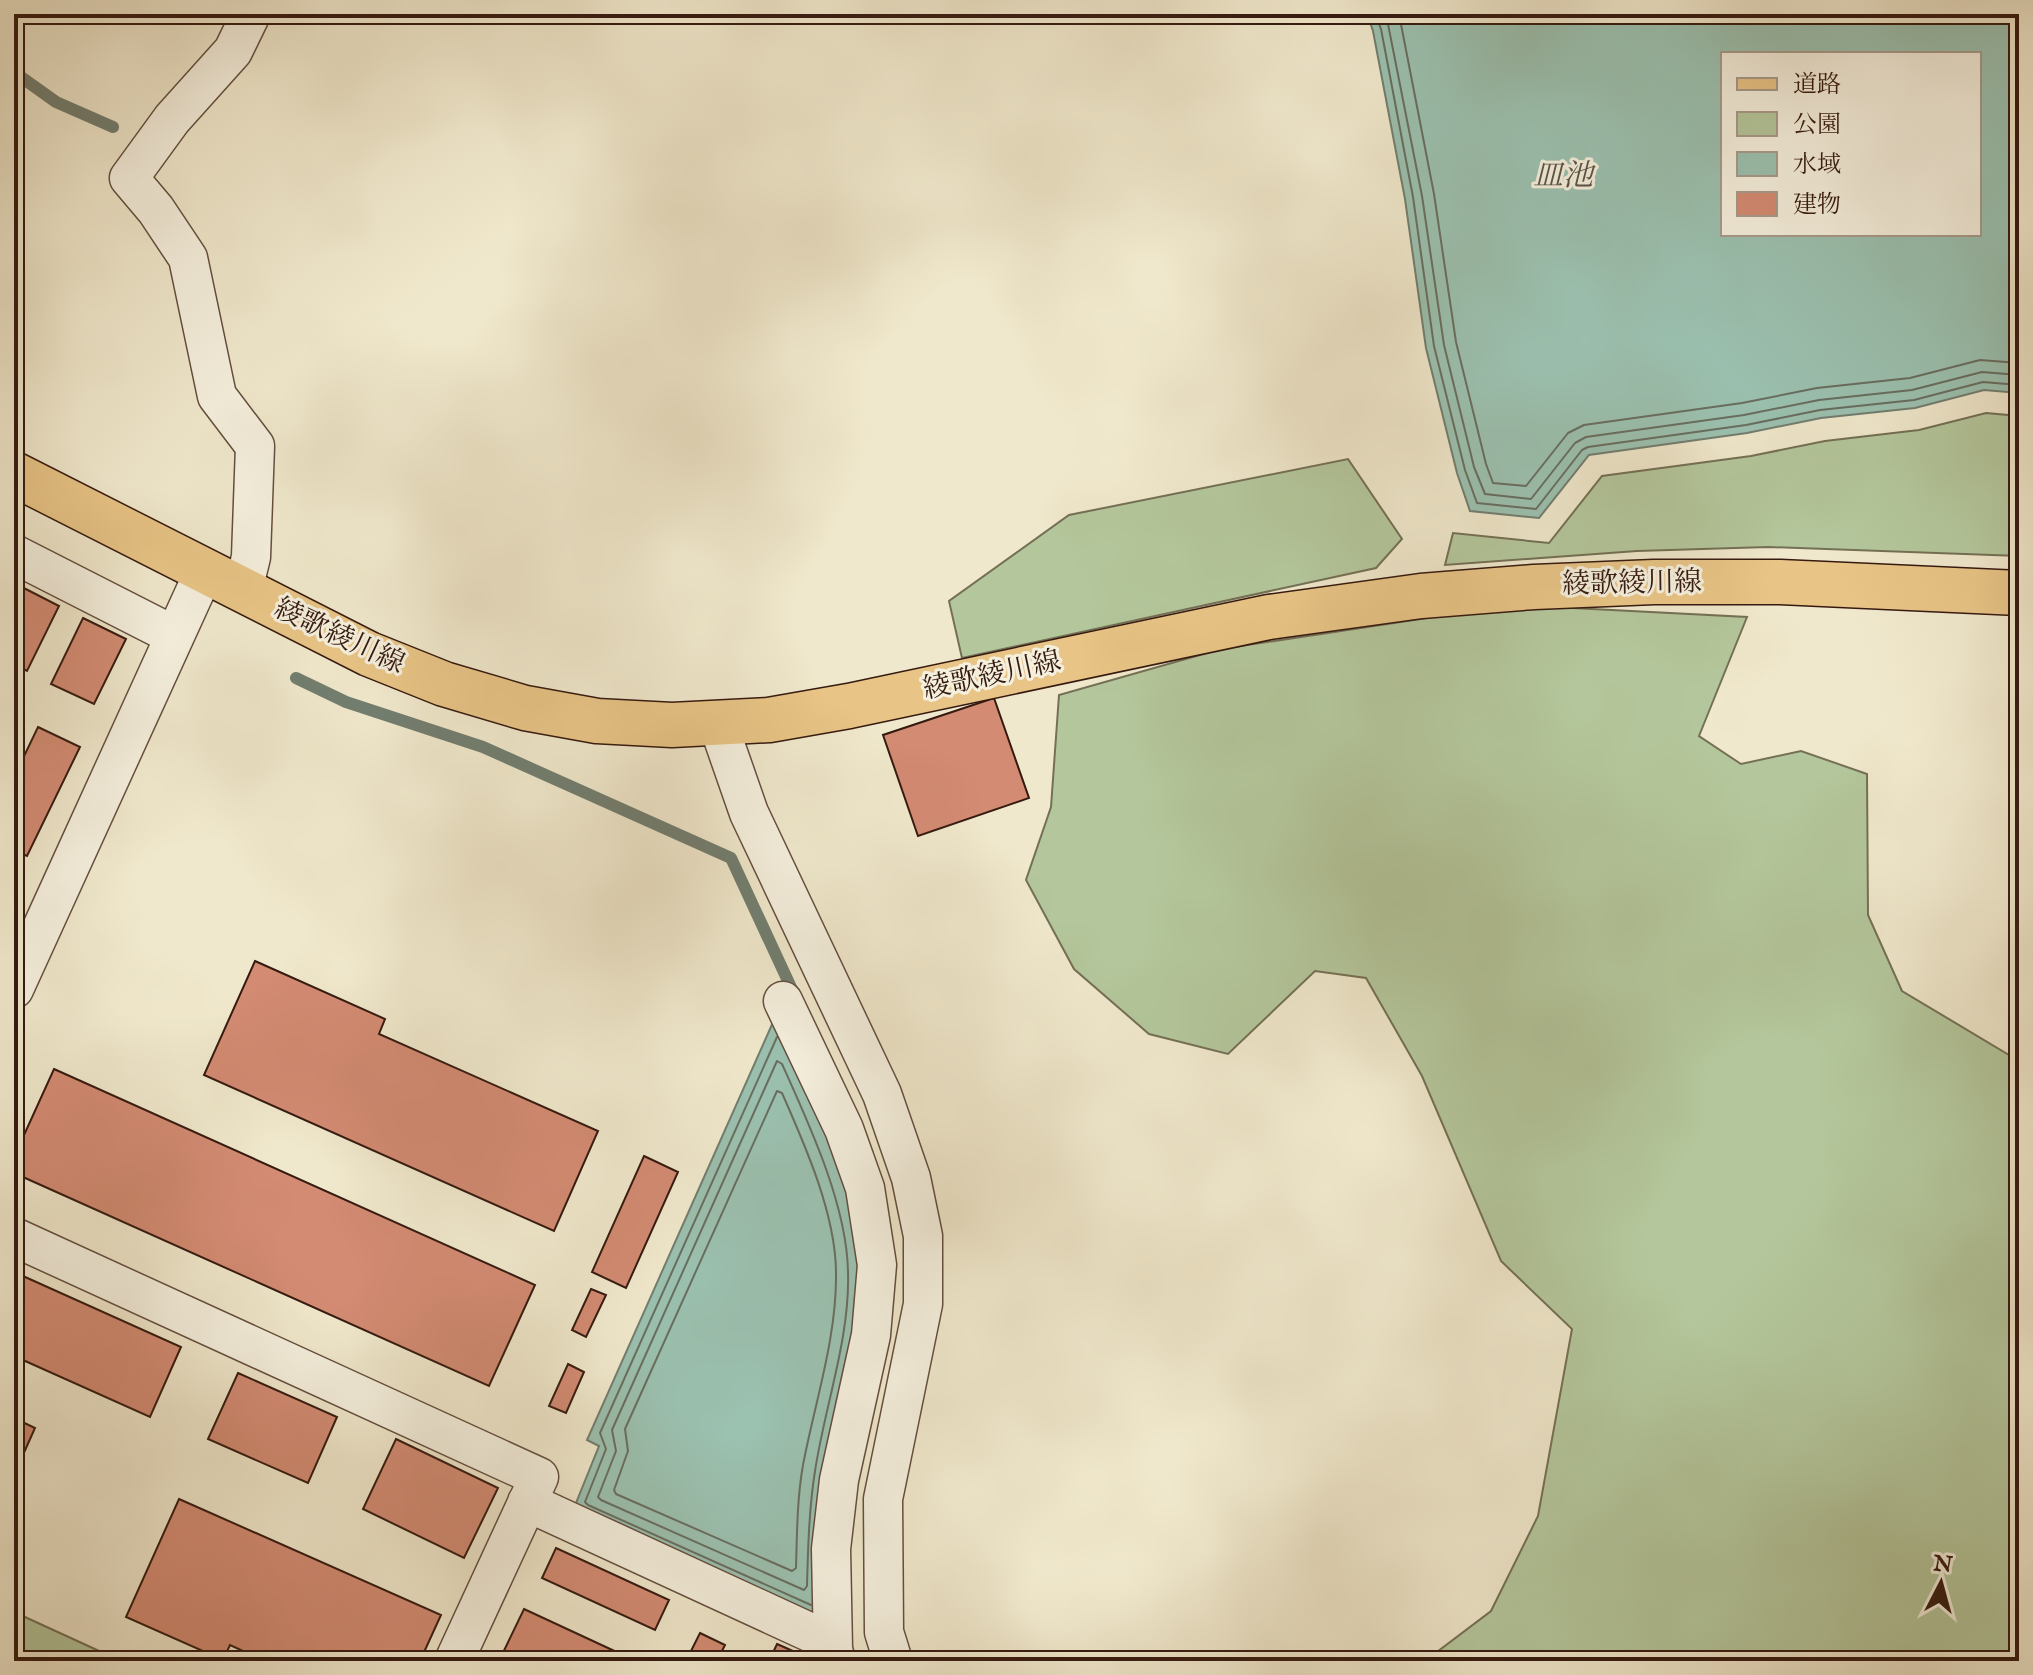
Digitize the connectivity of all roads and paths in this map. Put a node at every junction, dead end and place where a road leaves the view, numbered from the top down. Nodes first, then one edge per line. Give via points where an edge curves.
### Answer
1 (251, 14) edge
2 (14, 474) edge
3 (14, 554) edge
4 (204, 572) junction
5 (243, 590) junction
6 (2019, 593) edge
7 (175, 636) junction
8 (718, 724) junction
9 (14, 989) edge
10 (783, 1001) dead end
11 (14, 1237) edge
12 (527, 1502) junction
13 (834, 1655) edge
14 (454, 1661) edge
15 (893, 1661) edge

1 - 5 street via 233,51 172,119 129,178 188,258 217,396 255,446 251,557
2 - 4 main road, 綾歌綾川線
3 - 7 street
4 - 5 main road, 綾歌綾川線
4 - 7 street
5 - 8 main road, 綾歌綾川線 via 369,654 525,708 597,721
6 - 8 main road, 綾歌綾川線 via 1654,582 1421,596 1269,617 849,706
7 - 9 street
8 - 15 street via 749,813 882,1094 911,1178 923,1236 923,1304 883,1499 884,1632
10 - 13 street via 844,1129 865,1188 877,1265 871,1335 839,1480 831,1549
11 - 12 street via 539,1477
12 - 13 street via 820,1637
12 - 14 street

